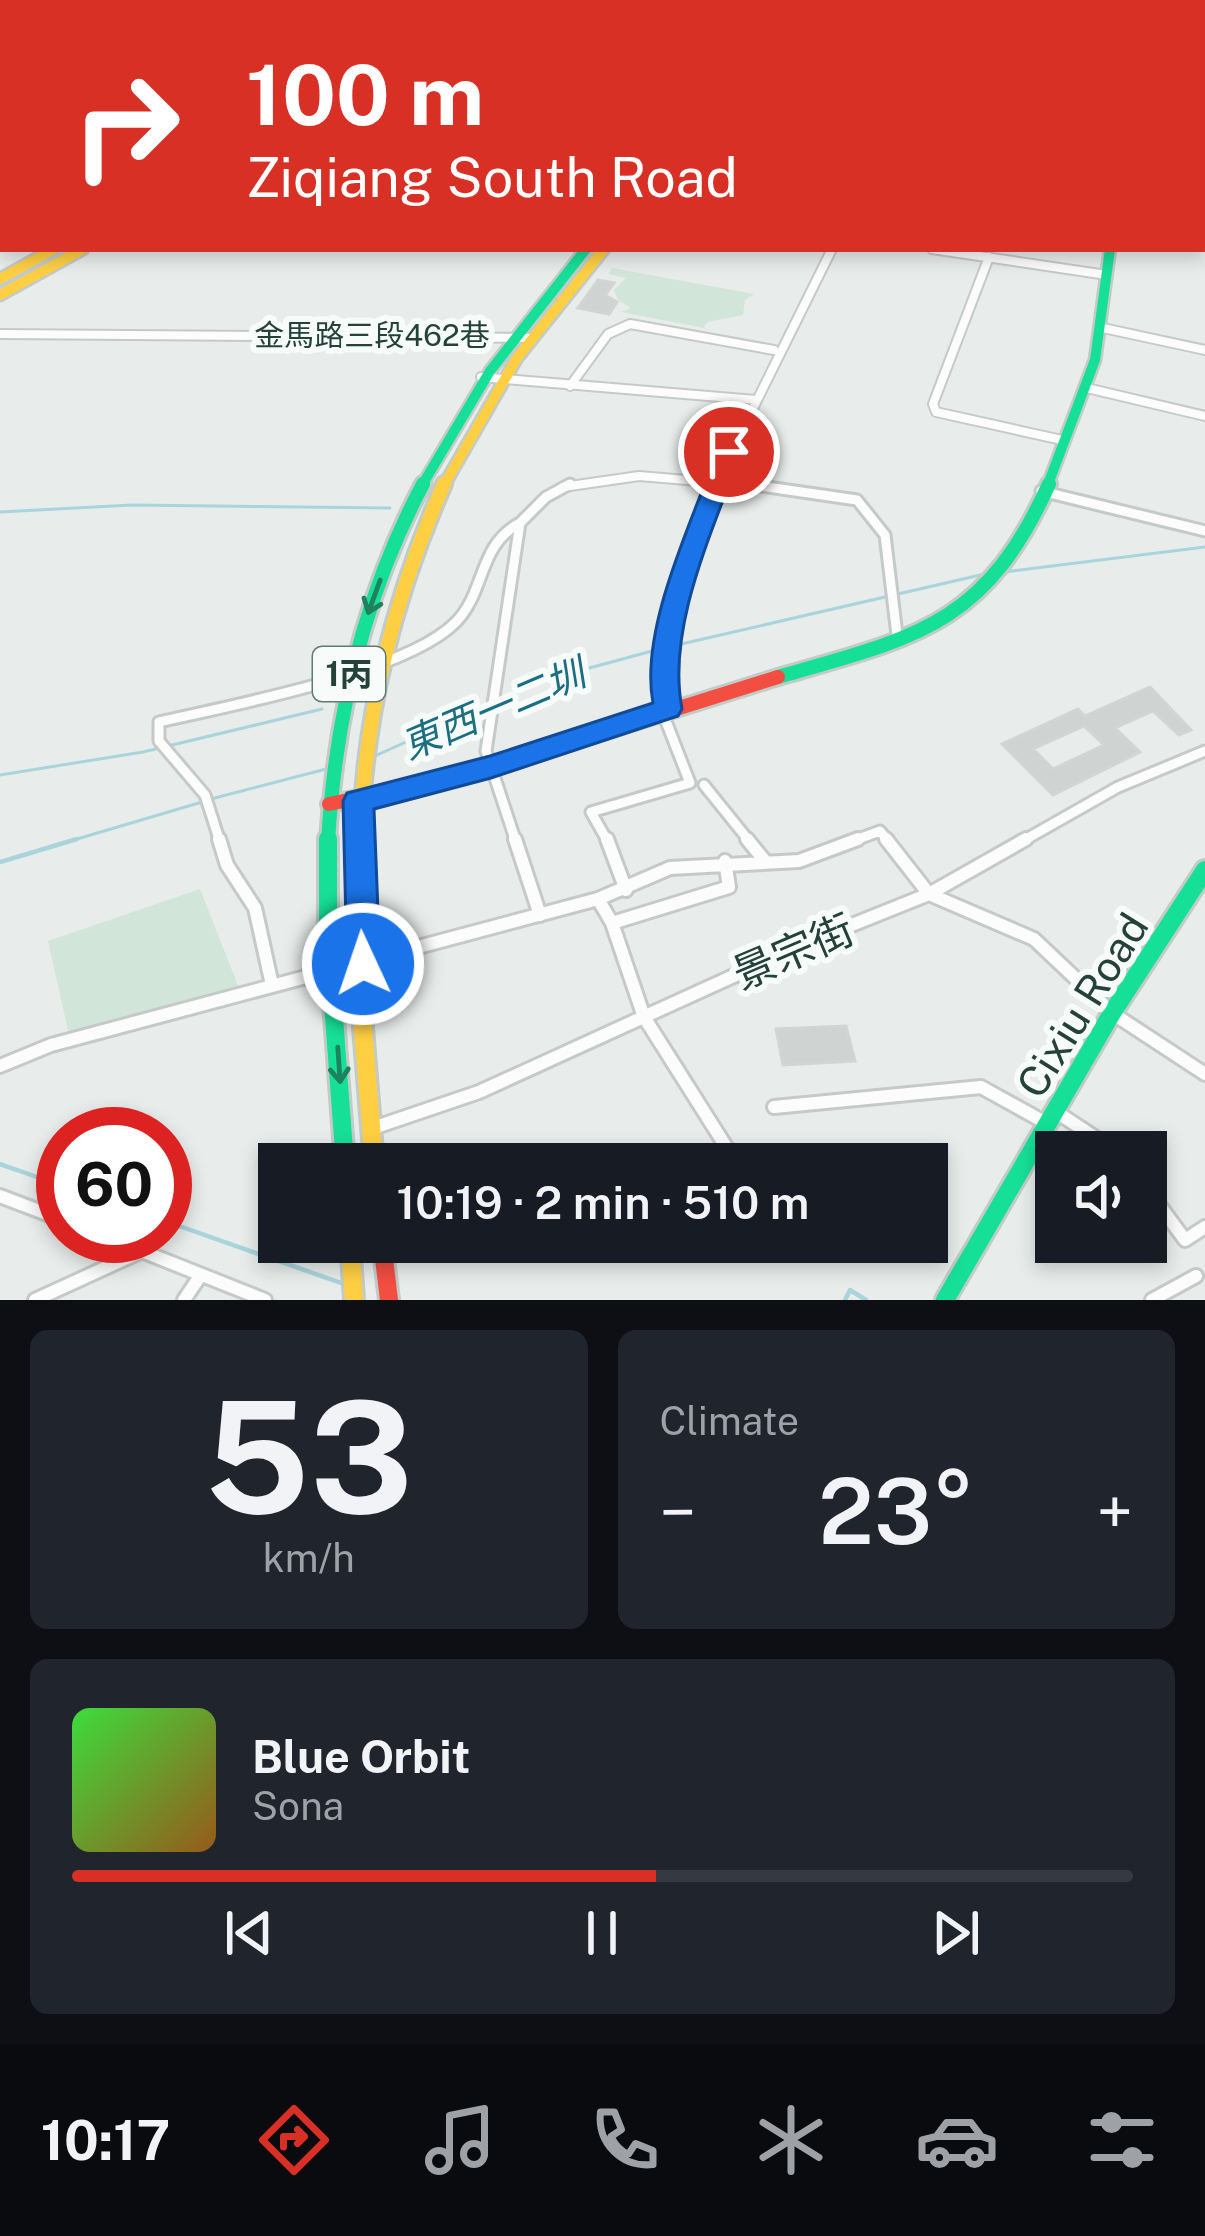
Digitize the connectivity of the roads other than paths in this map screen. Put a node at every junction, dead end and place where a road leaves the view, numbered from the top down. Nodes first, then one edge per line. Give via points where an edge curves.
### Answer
1 (49, 252) edge
2 (78, 252) edge
3 (583, 252) edge
4 (602, 252) edge
5 (830, 252) edge
6 (953, 252) edge
7 (1110, 252) edge
8 (988, 257) junction
9 (1107, 275) junction
10 (0, 279) edge
11 (0, 296) edge
12 (1103, 328) junction
13 (0, 334) edge
14 (511, 336) junction
15 (530, 338) junction
16 (775, 350) junction
17 (1205, 350) edge
18 (482, 377) junction
19 (498, 380) junction
20 (570, 386) junction
21 (1087, 388) junction
22 (756, 400) junction
23 (1205, 416) edge
24 (1063, 440) junction
25 (431, 482) junction
26 (715, 482) junction
27 (1041, 491) junction
28 (520, 523) junction
29 (1205, 531) edge
30 (896, 635) junction
31 (374, 663) junction
32 (350, 669) junction
33 (665, 710) junction
34 (1205, 751) edge
35 (491, 766) junction
36 (704, 785) dead end
37 (358, 801) junction
38 (329, 804) junction
39 (764, 860) junction
40 (725, 861) junction
41 (1205, 870) edge
42 (626, 890) junction
43 (929, 895) junction
44 (598, 898) junction
45 (540, 915) junction
46 (612, 923) junction
47 (363, 964) junction
48 (333, 968) junction
49 (272, 985) junction
50 (1112, 1012) junction
51 (644, 1017) junction
52 (0, 1066) edge
53 (1205, 1074) edge
54 (774, 1107) dead end
55 (1051, 1118) junction
56 (370, 1129) junction
57 (1076, 1131) edge
58 (344, 1143) edge
59 (372, 1143) edge
60 (724, 1143) edge
61 (0, 1196) edge
62 (36, 1210) edge
63 (1167, 1216) edge
64 (1205, 1227) edge
65 (116, 1263) edge
66 (170, 1263) edge
67 (351, 1263) edge
68 (384, 1263) edge
69 (200, 1276) junction
70 (1196, 1276) dead end
71 (388, 1299) edge
72 (35, 1300) edge
73 (184, 1300) edge
74 (265, 1300) edge
75 (354, 1300) edge
76 (945, 1300) edge
77 (1152, 1300) edge

1 - 10 main road
2 - 11 main road
3 - 14 main road, 1丙
4 - 15 main road, 1丙
5 - 16 street
6 - 8 street
7 - 9 main road
8 - 9 street
8 - 24 street via 936,412
9 - 12 main road
12 - 17 street
12 - 21 main road
13 - 14 street, 金馬路三段462巷
14 - 15 street, 金馬路三段462巷
14 - 18 main road, 1丙
15 - 19 main road, 1丙
16 - 20 street via 630,324 608,334
16 - 22 street
18 - 19 street
18 - 25 main road, 1丙
19 - 20 street
19 - 25 main road, 1丙
20 - 22 street
21 - 23 street
21 - 24 main road
22 - 26 street
24 - 27 main road
25 - 31 main road, 1丙
25 -> 32 main road, 1丙 via 387,560
26 - 28 street via 585,479 546,496
26 - 30 street via 857,500 867,508 885,535
26 - 33 street via 674,619
27 - 29 street
27 - 30 main road via 1005,567 979,596
28 - 31 street via 490,546 458,621
28 - 35 street via 486,751
30 - 33 main road
31 - 32 street
31 - 37 main road, 1丙
32 - 38 main road, 1丙
32 - 49 street via 159,722 163,747 206,801 227,865 255,908
33 - 35 main road
33 - 42 street via 690,783 591,812
34 - 43 street, 景宗街 via 1118,787
35 - 37 main road
35 - 45 street
36 - 39 street
37 - 38 main road
37 - 47 main road, 1丙
38 - 48 main road, 1丙
39 - 40 street
39 - 43 street via 799,861 880,831
40 - 42 street via 670,868
40 - 46 street via 728,886
41 - 50 main road, Cixiu Road
42 - 44 street
43 - 50 street via 1034,939
43 - 51 street, 景宗街
44 - 45 street
44 - 46 street
45 - 47 street
46 - 51 street
47 - 48 street
47 - 56 main road, 1丙
48 - 49 street
48 -> 58 main road, 1丙
49 - 52 street
50 - 53 street
50 - 55 main road, Cixiu Road
51 - 56 street, 景宗街 via 479,1092
51 - 60 street
54 - 55 street via 981,1087
55 - 57 street
55 - 76 main road, Cixiu Road
56 - 59 main road, 1丙
61 - 62 street
63 - 64 street via 1185,1240
65 - 72 street
66 - 69 street
67 - 75 main road
68 - 71 main road
69 - 73 street
69 - 74 street
70 - 77 street

